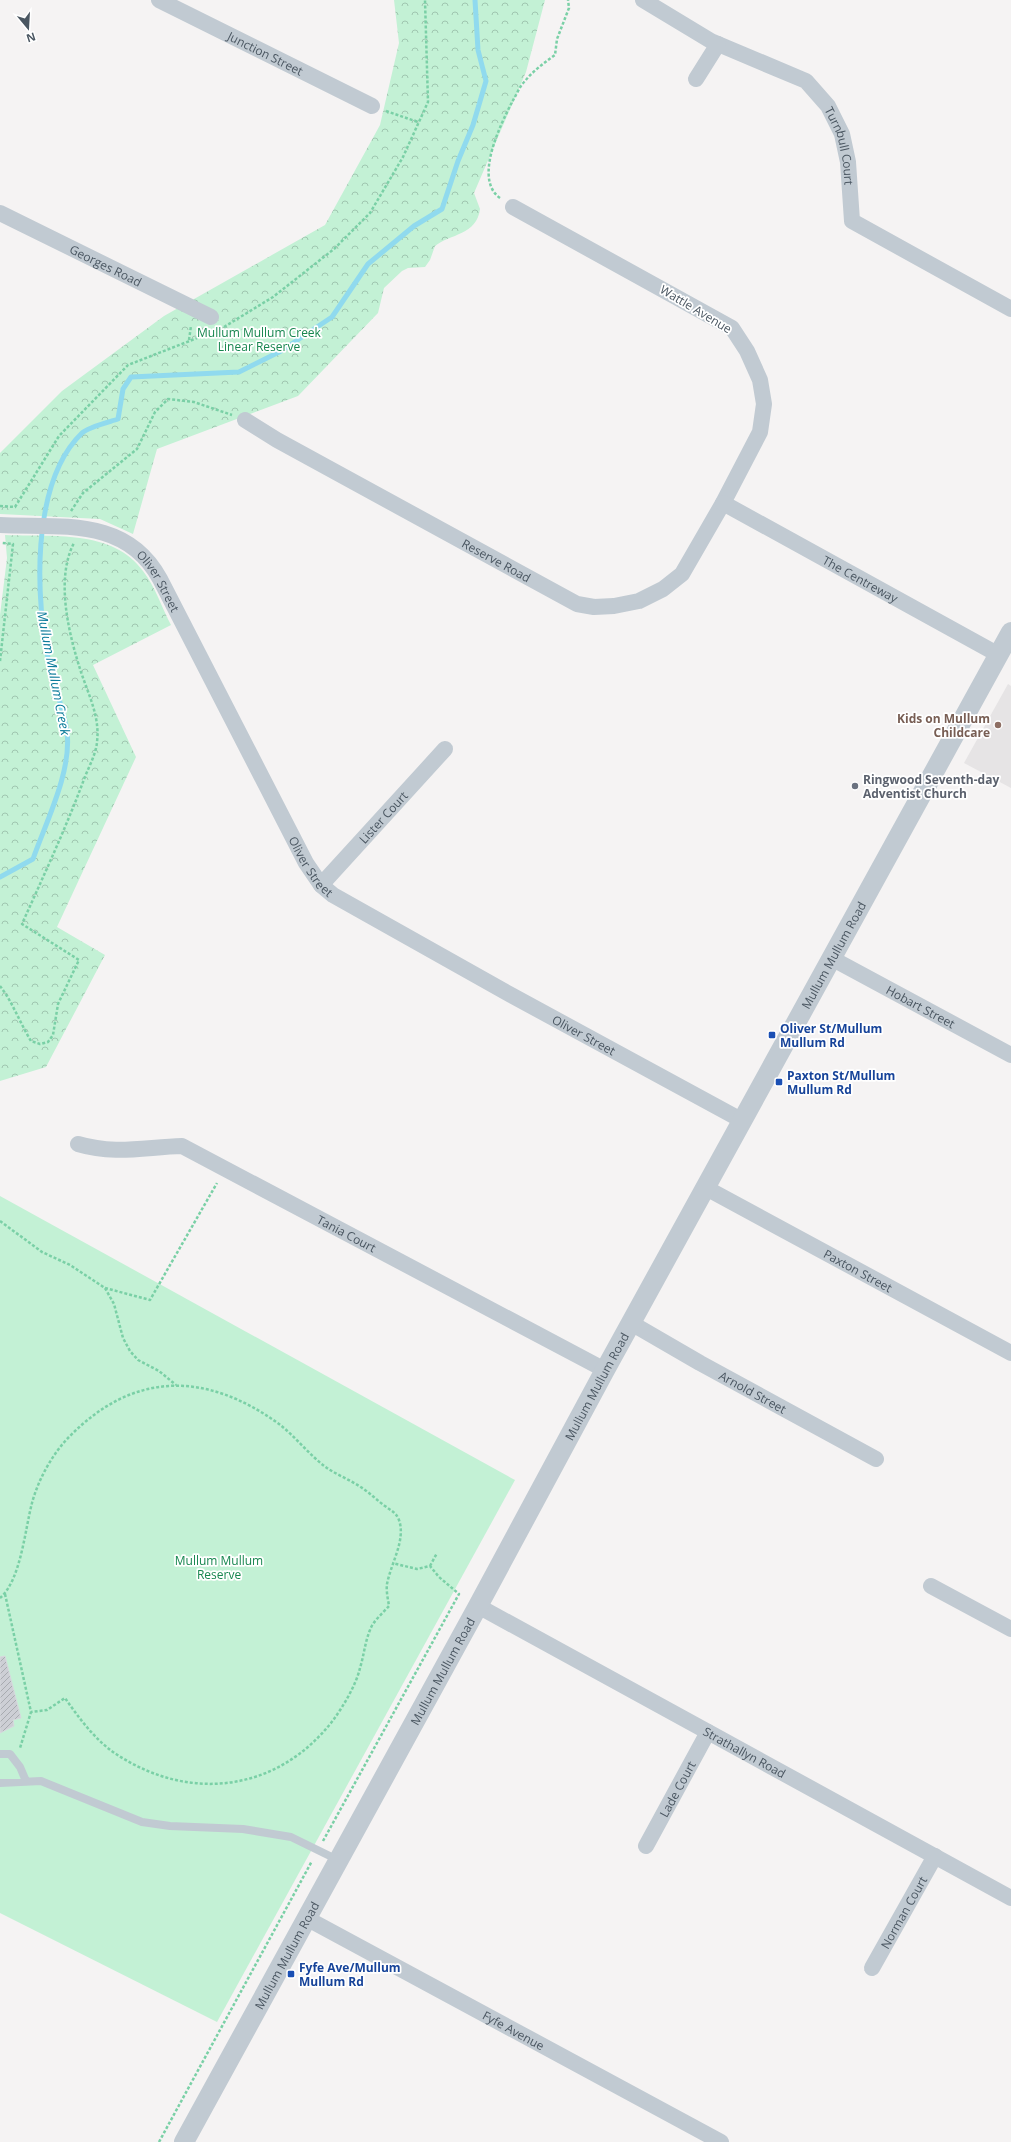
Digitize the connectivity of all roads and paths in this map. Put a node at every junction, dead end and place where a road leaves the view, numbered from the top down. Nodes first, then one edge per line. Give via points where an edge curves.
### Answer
1 (159, 0) edge
2 (425, 0) edge
3 (568, 0) edge
4 (643, 0) edge
5 (718, 44) junction
6 (696, 79) dead end
7 (372, 106) joint
8 (418, 122) junction
9 (514, 207) joint
10 (0, 213) edge
11 (1011, 309) edge
12 (211, 317) dead end
13 (245, 420) joint
14 (722, 503) junction
15 (0, 506) edge
16 (0, 525) edge
17 (55, 528) junction
18 (75, 541) dead end
19 (0, 542) edge
20 (1011, 632) edge
21 (999, 655) junction
22 (0, 661) edge
23 (446, 749) dead end
24 (321, 886) junction
25 (831, 958) junction
26 (0, 986) edge
27 (1011, 1055) edge
28 (743, 1121) junction
29 (78, 1144) dead end
30 (225, 1168) junction
31 (706, 1188) junction
32 (0, 1221) edge
33 (105, 1288) junction
34 (631, 1323) junction
35 (1011, 1353) edge
36 (605, 1370) junction
37 (176, 1385) junction
38 (876, 1459) dead end
39 (437, 1553) dead end
40 (392, 1563) junction
41 (430, 1566) junction
42 (931, 1586) dead end
43 (5, 1594) junction
44 (0, 1598) edge
45 (478, 1606) junction
46 (1011, 1629) edge
47 (30, 1712) junction
48 (708, 1732) junction
49 (0, 1754) edge
50 (16, 1762) junction
51 (26, 1781) junction
52 (0, 1783) edge
53 (646, 1846) dead end
54 (318, 1849) junction
55 (935, 1856) junction
56 (338, 1860) junction
57 (1011, 1898) edge
58 (306, 1918) junction
59 (872, 1968) dead end
60 (159, 2142) edge
61 (184, 2142) edge
62 (721, 2142) edge

1 - 7 street, Junction Street
2 - 8 path via 428,102
3 - 9 path via 569,8 557,39 555,55 523,82 498,129 491,156 490,182 493,193
4 - 5 street, Turnbull Court
5 - 6 street
5 - 11 street, Turnbull Court via 806,81 828,106 842,134 847,156 852,221
7 - 8 path
8 - 15 path via 403,157 370,212 334,249 273,297 218,331 128,365 59,436 15,507
9 - 14 street, Wattle Avenue via 732,328 748,351 760,380 764,404 760,432
10 - 12 street, Georges Road
13 - 14 street, Reserve Road via 577,604 588,606 614,606 639,601 663,589 682,574
13 - 17 path via 194,402 168,399 155,412 137,449 83,493
14 - 21 street, The Centreway
16 - 17 street, Oliver Street
17 - 24 street, Oliver Street via 96,530 118,537 136,548 154,568 306,863
18 - 26 path via 68,554 64,575 66,601 72,640 96,715 97,744 71,814 22,924 79,960 58,1004 53,1035 48,1042 40,1044 31,1041
19 - 22 path via 13,544
20 - 21 street, Mullum Mullum Road
21 - 25 street, Mullum Mullum Road
23 - 24 street, Lister Court
24 - 28 street, Oliver Street via 360,912
25 - 27 street, Hobart Street
25 - 28 street, Mullum Mullum Road
28 - 31 street, Mullum Mullum Road
29 - 30 street, Tania Court via 98,1150 119,1151 182,1146
30 - 33 path via 150,1300
30 - 36 street, Tania Court
31 - 34 street, Mullum Mullum Road
31 - 35 street, Paxton Street
32 - 33 path via 42,1252 70,1265
33 - 37 path via 114,1304 123,1338 130,1351 138,1360 159,1371
34 - 36 street, Mullum Mullum Road
34 - 38 street, Arnold Street
36 - 45 street, Mullum Mullum Road
37 - 40 path via 217,1391 256,1408 291,1433 325,1467 364,1489 394,1512 401,1528
37 - 43 path via 126,1395 104,1406 68,1438 42,1477 32,1501 20,1559
39 - 41 path
40 - 41 path via 417,1569
40 - 47 path via 387,1586 389,1606 370,1628 360,1670 349,1694 321,1734 302,1752 268,1774 250,1780 207,1783 186,1782 160,1776 114,1754 83,1723 65,1698 47,1710
41 - 54 path via 454,1592 459,1594
42 - 46 street
43 - 44 path
43 - 47 path
45 - 48 street, Strathallyn Road
45 - 56 street, Mullum Mullum Road
47 - 50 path
48 - 53 street, Lade Court
48 - 55 street, Strathallyn Road
49 - 50 lane via 10,1754
50 - 51 lane
51 - 52 lane
51 - 54 lane via 41,1781 142,1822 269,1832 291,1837
54 - 56 lane
54 - 60 path
55 - 57 street, Strathallyn Road
55 - 59 street, Norman Court
56 - 58 street, Mullum Mullum Road
58 - 61 street, Mullum Mullum Road
58 - 62 street, Fyfe Avenue

